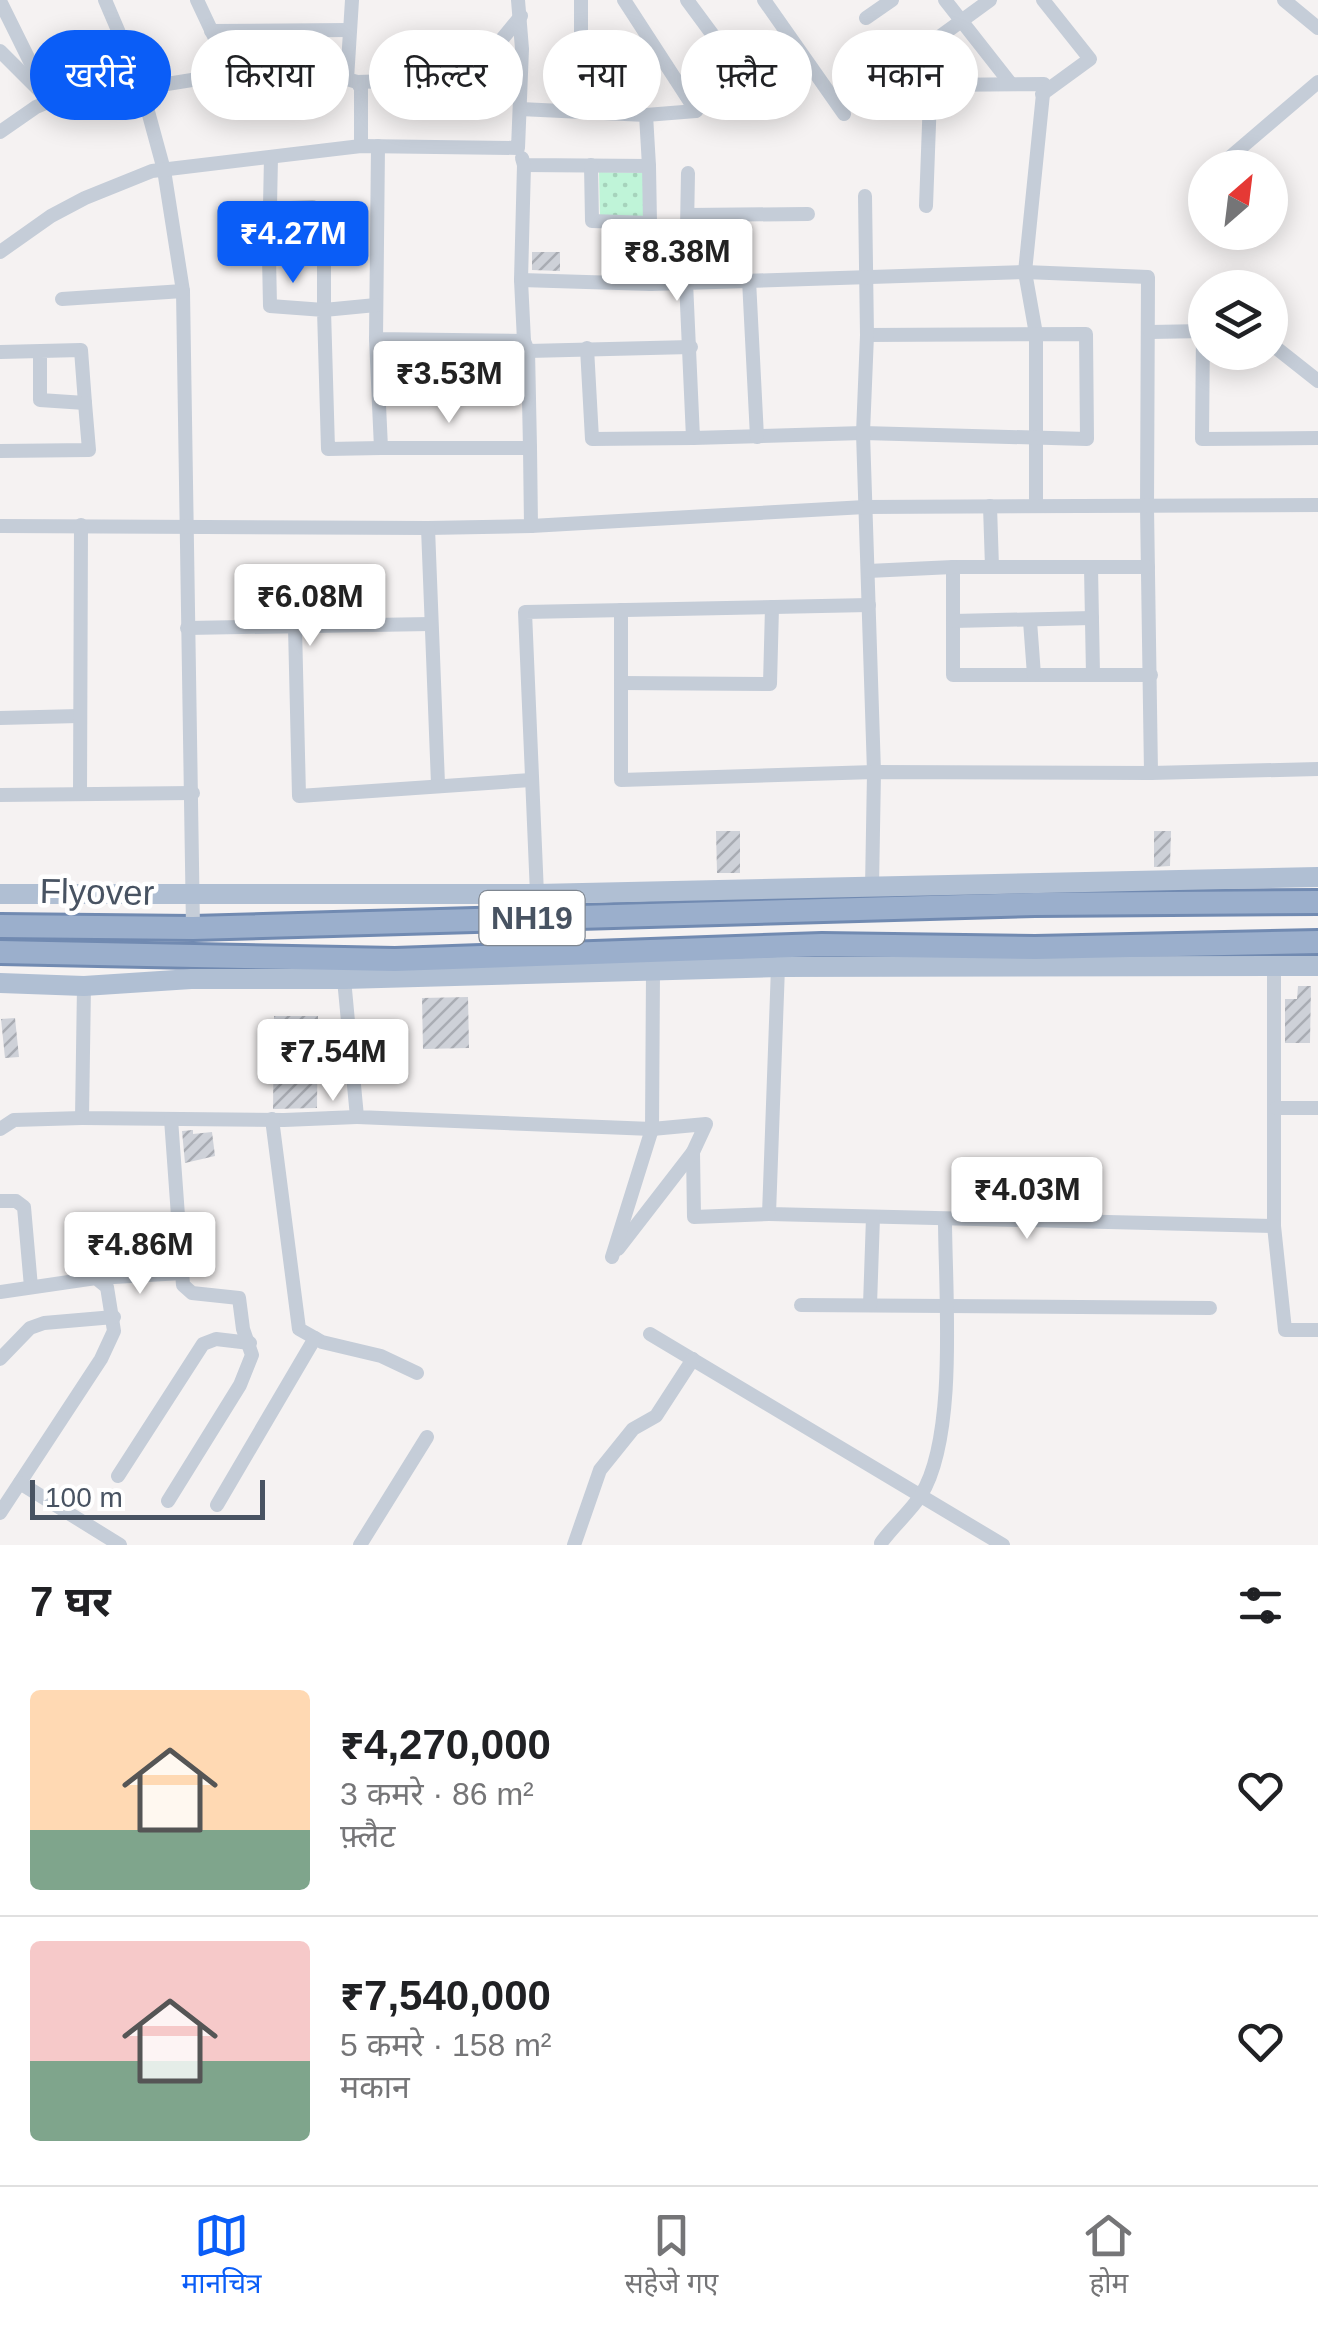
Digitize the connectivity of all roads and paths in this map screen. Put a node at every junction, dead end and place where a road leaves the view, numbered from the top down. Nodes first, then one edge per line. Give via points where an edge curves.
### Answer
1 (104, 0) edge
2 (196, 0) edge
3 (352, 0) edge
4 (582, 0) edge
5 (624, 0) edge
6 (686, 0) edge
7 (764, 0) edge
8 (892, 0) edge
9 (945, 0) edge
10 (990, 0) edge
11 (1043, 0) edge
12 (1284, 0) edge
13 (0, 1) edge
14 (520, 8) edge
15 (866, 18) dead end
16 (962, 21) junction
17 (1317, 26) edge
18 (117, 30) edge
19 (211, 30) edge
20 (350, 30) joint
21 (582, 30) edge
22 (709, 30) edge
23 (950, 30) edge
24 (0, 51) edge
25 (30, 62) edge
26 (349, 80) edge
27 (352, 80) junction
28 (30, 82) edge
29 (1318, 82) edge
30 (1010, 84) junction
31 (978, 85) edge
32 (681, 87) edge
33 (1042, 94) junction
34 (832, 97) edge
35 (30, 113) edge
36 (150, 120) edge
37 (519, 120) edge
38 (646, 120) edge
39 (930, 120) edge
40 (1, 130) edge
41 (361, 146) junction
42 (378, 146) junction
43 (518, 148) junction
44 (1238, 150) edge
45 (270, 157) junction
46 (524, 165) junction
47 (591, 165) junction
48 (649, 166) junction
49 (164, 170) junction
50 (688, 173) dead end
51 (865, 196) dead end
52 (926, 206) dead end
53 (270, 209) junction
54 (808, 214) dead end
55 (688, 215) junction
56 (650, 223) junction
57 (0, 252) edge
58 (269, 256) junction
59 (324, 256) junction
60 (1025, 272) junction
61 (865, 278) junction
62 (522, 280) junction
63 (749, 280) junction
64 (686, 282) junction
65 (651, 284) junction
66 (184, 291) junction
67 (62, 299) dead end
68 (376, 304) junction
69 (324, 310) junction
70 (1188, 331) edge
71 (1150, 332) junction
72 (1036, 334) junction
73 (866, 336) junction
74 (376, 339) junction
75 (526, 346) junction
76 (691, 347) junction
77 (587, 348) junction
78 (40, 351) junction
79 (0, 352) edge
80 (1288, 357) edge
81 (1203, 370) edge
82 (1318, 381) edge
83 (85, 403) junction
84 (863, 433) junction
85 (757, 437) junction
86 (693, 438) junction
87 (1318, 438) edge
88 (1034, 439) junction
89 (381, 448) junction
90 (530, 448) junction
91 (0, 451) edge
92 (1036, 505) junction
93 (1318, 505) edge
94 (990, 506) junction
95 (1147, 507) junction
96 (865, 508) junction
97 (80, 525) junction
98 (188, 525) junction
99 (0, 526) edge
100 (531, 526) junction
101 (428, 528) junction
102 (953, 567) junction
103 (992, 567) junction
104 (1091, 567) junction
105 (1148, 567) junction
106 (868, 570) junction
107 (869, 605) junction
108 (772, 607) junction
109 (621, 610) junction
110 (1092, 618) junction
111 (953, 621) junction
112 (1030, 621) junction
113 (431, 624) junction
114 (295, 627) junction
115 (188, 628) junction
116 (1034, 675) junction
117 (1093, 675) junction
118 (1150, 675) junction
119 (621, 683) junction
120 (80, 716) junction
121 (0, 718) edge
122 (1318, 768) edge
123 (874, 772) junction
124 (1151, 773) junction
125 (531, 780) junction
126 (438, 784) junction
127 (193, 793) junction
128 (80, 794) junction
129 (0, 795) edge
130 (1318, 877) edge
131 (0, 894) edge
132 (537, 894) junction
133 (194, 895) junction
134 (872, 898) junction
135 (1318, 902) edge
136 (0, 926) edge
137 (193, 928) junction
138 (1318, 942) edge
139 (0, 952) edge
140 (192, 954) junction
141 (1318, 966) edge
142 (778, 967) junction
143 (1274, 967) junction
144 (653, 972) junction
145 (191, 979) junction
146 (344, 979) junction
147 (0, 984) edge
148 (84, 986) junction
149 (1276, 1108) junction
150 (1318, 1108) edge
151 (356, 1117) junction
152 (82, 1118) junction
153 (170, 1119) junction
154 (272, 1120) junction
155 (0, 1129) edge
156 (652, 1129) junction
157 (693, 1152) junction
158 (0, 1201) edge
159 (769, 1214) junction
160 (873, 1217) junction
161 (945, 1218) junction
162 (1274, 1226) junction
163 (182, 1273) junction
164 (96, 1278) junction
165 (31, 1287) junction
166 (0, 1292) edge
167 (800, 1305) dead end
168 (870, 1306) junction
169 (945, 1306) junction
170 (1210, 1308) dead end
171 (114, 1317) junction
172 (1318, 1330) edge
173 (650, 1334) dead end
174 (315, 1338) junction
175 (250, 1342) junction
176 (0, 1359) edge
177 (693, 1359) junction
178 (418, 1372) dead end
179 (427, 1437) dead end
180 (118, 1476) dead end
181 (20, 1482) junction
182 (921, 1494) junction
183 (168, 1501) dead end
184 (217, 1505) dead end
185 (0, 1513) edge
186 (881, 1543) edge
187 (120, 1545) edge
188 (360, 1545) edge
189 (574, 1545) edge
190 (1004, 1545) edge

1 - 18 street
2 - 19 street
3 - 20 street
4 - 21 street
5 - 32 street
6 - 22 street
7 - 34 street
8 - 15 street
9 - 16 street
10 - 16 street
11 - 33 street via 1090,59
12 - 17 street
13 - 25 street
14 - 27 street via 480,66 454,79
16 - 23 street
16 - 30 street
20 - 27 street
24 - 28 street
26 - 27 street
27 - 41 street via 361,88
29 - 44 street
30 - 31 street
30 - 33 street via 1044,84
33 - 60 street
35 - 40 street
36 - 49 street
37 - 43 street
38 - 48 street
39 - 52 street
41 - 42 street
41 - 45 street
42 - 43 street
42 - 68 street
43 - 46 street
45 - 49 street
45 - 53 street
46 - 47 street
46 - 62 street
47 - 48 street
47 - 56 street via 592,221
48 - 56 street
49 - 57 street via 85,198
49 - 66 street
50 - 55 street
51 - 61 street
53 - 58 street
53 - 59 street via 312,207
54 - 55 street
55 - 64 street
56 - 65 street
58 - 59 street
58 - 69 street via 270,306
59 - 69 street
60 - 61 street
60 - 71 street via 1148,277
60 - 72 street
61 - 63 street
61 - 73 street
62 - 65 street
62 - 75 street
63 - 64 street
63 - 85 street
64 - 65 street
64 - 76 street
66 - 67 street
66 - 98 street
68 - 69 street
68 - 74 street
69 - 89 street via 328,448
70 - 71 street
71 - 95 street
72 - 73 street
72 - 88 street
72 - 88 street via 1086,334 1086,439
73 - 84 street
74 - 75 street
74 - 89 street
75 - 77 street
75 - 90 street
76 - 77 street
76 - 86 street
77 - 86 street via 592,439
78 - 79 street
78 - 83 street via 40,400
78 - 83 street via 81,350
80 - 82 street
81 - 87 street via 1202,439
83 - 91 street via 88,450
84 - 85 street
84 - 88 street
84 - 96 street
85 - 86 street
88 - 92 street
89 - 90 street
90 - 100 street
92 - 94 street
92 - 95 street
93 - 95 street
94 - 96 street
94 - 103 street
95 - 105 street
96 - 100 street
96 - 106 street
97 - 98 street
97 - 99 street
97 - 120 street
98 - 101 street
98 - 115 street
100 - 101 street
101 - 113 street
102 - 103 street
102 - 106 street
102 - 111 street
103 - 104 street
104 - 105 street
104 - 110 street
105 - 118 street
106 - 107 street
107 - 108 street
107 - 123 street
108 - 109 street
108 - 119 street via 770,684
109 - 119 street
109 - 125 street via 525,612
110 - 112 street
110 - 117 street
111 - 112 street
111 - 116 street via 953,674
112 - 116 street
113 - 114 street
113 - 126 street
114 - 115 street
114 - 126 street via 299,796
115 - 127 street
116 - 117 street
117 - 118 street
118 - 124 street
119 - 123 street via 621,780
120 - 121 street
120 - 128 street
122 - 124 street
123 - 124 street
123 - 134 street
125 - 126 street
125 - 132 street
127 - 128 street
127 - 133 street
128 - 129 street
130 - 134 main road
131 - 133 main road
132 - 133 main road
132 - 134 main road
133 - 137 street
134 - 135 highway, NH19
134 - 137 highway, NH19
136 - 137 highway, Flyover / NH19
138 - 140 highway, NH19 via 395,960
139 - 140 highway, Flyover / NH19
140 - 145 highway
141 - 143 main road
142 - 143 main road
142 - 144 main road
142 - 159 street
143 - 149 street
144 - 146 main road
144 - 156 street
145 - 146 main road
145 - 148 main road
146 - 151 street
147 - 148 main road
148 - 152 street
149 - 150 street
149 - 162 street
151 - 154 street
151 - 156 street
152 - 153 street
152 - 155 street via 14,1120
153 - 154 street
153 - 163 street
154 - 174 street via 296,1323
156 - 157 street via 706,1124
156 - 157 street via 612,1257
157 - 159 street via 694,1217
158 - 165 street via 24,1207
159 - 160 street
160 - 161 street
160 - 168 street
161 - 162 street
161 - 169 street
162 - 172 street via 1285,1330
163 - 164 street
163 - 175 street via 192,1293 239,1298
164 - 165 street
164 - 171 street via 107,1287
165 - 166 street
167 - 168 street
168 - 169 street
169 - 170 street
169 - 182 street via 940,1446
171 - 176 street via 44,1322
171 - 181 street via 101,1359
173 - 177 street
174 - 178 street
174 - 184 street
175 - 180 street via 203,1344
175 - 183 street via 252,1356 240,1385
177 - 182 street
177 - 189 street via 656,1416 633,1430 606,1462
179 - 188 street
181 - 185 street
181 - 187 street
182 - 186 street
182 - 190 street

